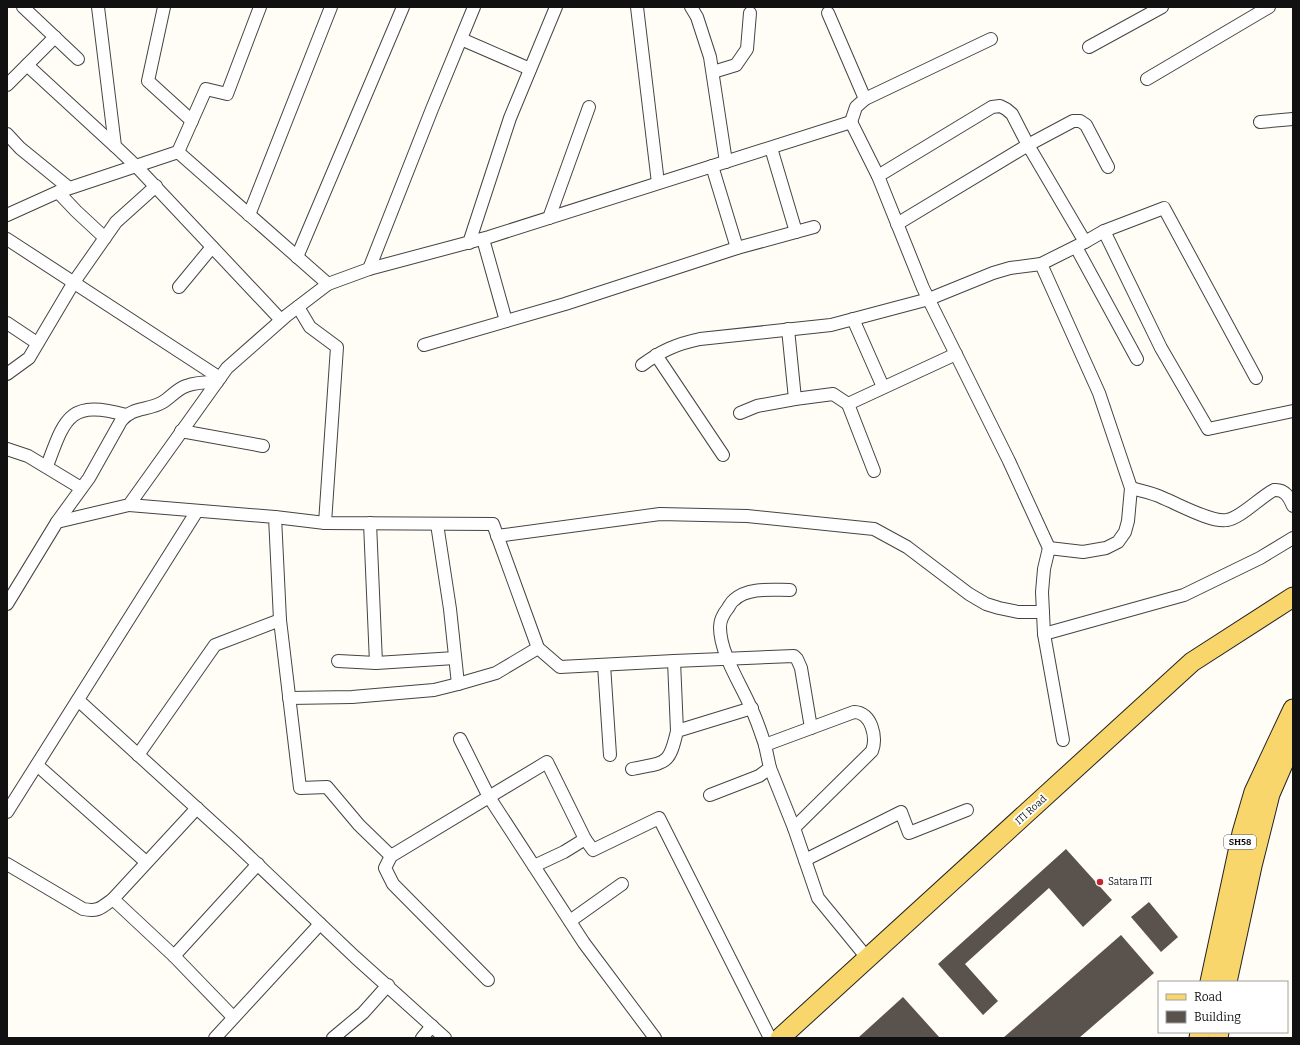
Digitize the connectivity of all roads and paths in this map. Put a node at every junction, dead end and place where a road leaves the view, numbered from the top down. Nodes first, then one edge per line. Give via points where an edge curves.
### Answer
1 (23, 7) edge
2 (98, 7) edge
3 (164, 7) edge
4 (260, 7) edge
5 (331, 7) edge
6 (403, 7) edge
7 (474, 7) edge
8 (556, 7) edge
9 (637, 7) edge
10 (691, 7) edge
11 (1162, 7) edge
12 (1269, 7) edge
13 (750, 13) dead end
14 (828, 13) dead end
15 (55, 37) junction
16 (461, 39) junction
17 (991, 39) dead end
18 (1089, 47) dead end
19 (78, 59) dead end
20 (27, 65) junction
21 (530, 69) junction
22 (713, 72) junction
23 (1147, 79) dead end
24 (7, 85) edge
25 (865, 99) junction
26 (589, 107) dead end
27 (1293, 119) edge
28 (192, 121) junction
29 (851, 122) junction
30 (1260, 122) dead end
31 (7, 134) edge
32 (1028, 145) junction
33 (115, 146) junction
34 (771, 148) junction
35 (178, 152) junction
36 (726, 162) junction
37 (136, 166) junction
38 (712, 166) junction
39 (1108, 166) dead end
40 (878, 176) junction
41 (658, 183) junction
42 (156, 186) junction
43 (64, 190) junction
44 (7, 215) edge
45 (249, 215) junction
46 (549, 218) junction
47 (897, 224) junction
48 (814, 227) dead end
49 (1104, 231) junction
50 (796, 232) junction
51 (105, 238) junction
52 (7, 239) edge
53 (483, 239) junction
54 (469, 243) junction
55 (1081, 245) junction
56 (212, 246) junction
57 (736, 248) junction
58 (297, 257) junction
59 (1041, 264) junction
60 (369, 269) junction
61 (74, 282) junction
62 (328, 284) junction
63 (179, 287) dead end
64 (929, 299) junction
65 (298, 307) junction
66 (853, 319) junction
67 (281, 320) junction
68 (506, 321) junction
69 (7, 323) edge
70 (788, 329) junction
71 (38, 343) junction
72 (424, 345) dead end
73 (956, 354) junction
74 (656, 355) junction
75 (1137, 359) dead end
76 (642, 365) dead end
77 (7, 374) edge
78 (1256, 378) dead end
79 (219, 380) junction
80 (883, 387) junction
81 (795, 399) junction
82 (848, 404) junction
83 (1293, 411) edge
84 (740, 413) dead end
85 (126, 414) junction
86 (181, 431) junction
87 (263, 446) dead end
88 (7, 449) edge
89 (723, 455) dead end
90 (47, 466) junction
91 (874, 471) dead end
92 (81, 488) junction
93 (1131, 488) junction
94 (129, 505) junction
95 (1293, 506) edge
96 (197, 511) junction
97 (275, 517) junction
98 (57, 522) junction
99 (324, 523) junction
100 (370, 523) junction
101 (437, 524) junction
102 (497, 536) junction
103 (1293, 538) edge
104 (1049, 548) junction
105 (790, 590) dead end
106 (1293, 597) edge
107 (7, 604) edge
108 (1043, 612) junction
109 (280, 620) junction
110 (1044, 634) junction
111 (538, 648) junction
112 (455, 658) junction
113 (728, 658) junction
114 (338, 661) dead end
115 (674, 661) junction
116 (376, 663) junction
117 (604, 665) junction
118 (458, 684) junction
119 (289, 698) junction
120 (78, 700) junction
121 (752, 708) junction
122 (1293, 709) edge
123 (811, 728) junction
124 (677, 731) junction
125 (460, 739) dead end
126 (1062, 740) dead end
127 (1293, 741) edge
128 (765, 745) junction
129 (138, 755) junction
130 (610, 755) dead end
131 (37, 765) junction
132 (770, 768) junction
133 (632, 769) dead end
134 (710, 795) dead end
135 (489, 797) junction
136 (197, 808) junction
137 (967, 810) dead end
138 (7, 812) edge
139 (794, 828) junction
140 (585, 840) junction
141 (391, 856) junction
142 (805, 860) junction
143 (146, 862) junction
144 (7, 864) edge
145 (258, 864) junction
146 (534, 866) junction
147 (622, 884) dead end
148 (113, 899) junction
149 (570, 921) junction
150 (320, 924) junction
151 (174, 956) junction
152 (868, 959) junction
153 (488, 980) dead end
154 (1210, 981) edge
155 (1227, 981) edge
156 (388, 985) junction
157 (233, 1017) junction
158 (432, 1026) junction
159 (219, 1037) edge
160 (333, 1038) edge
161 (422, 1038) edge
162 (445, 1038) edge
163 (655, 1038) edge
164 (770, 1038) edge
165 (780, 1038) edge

1 - 15 street
2 - 33 street
3 - 28 street via 148,81
4 - 28 street via 227,94 206,89
5 - 45 street
6 - 58 street
7 - 16 street
8 - 21 street
9 - 41 street
10 - 22 street via 697,17
11 - 18 street
12 - 23 street
13 - 22 street via 747,49 736,65
14 - 25 street
15 - 19 street
15 - 20 street
16 - 21 street
16 - 60 street
17 - 25 street
20 - 24 street
20 - 33 street
21 - 54 street via 510,118
22 - 36 street
25 - 29 street via 856,107
26 - 46 street
27 - 30 street
28 - 35 street
29 - 34 street
29 - 40 street
31 - 43 street
32 - 39 street via 1073,121 1080,121 1086,125
32 - 40 street via 1012,114 1000,106 992,108
32 - 47 street
32 - 55 street
33 - 37 street
34 - 36 street
34 - 50 street
35 - 37 street
35 - 45 street
36 - 38 street
37 - 42 street
37 - 43 street
38 - 41 street
38 - 57 street
40 - 47 street
41 - 46 street
42 - 51 street via 116,222
42 - 56 street
43 - 44 street
43 - 51 street via 76,211
45 - 58 street
46 - 53 street
47 - 64 street
48 - 50 street
49 - 55 street
49 - 78 street via 1164,208
49 - 83 street via 1161,348 1208,429
50 - 57 street
51 - 61 street
52 - 61 street
53 - 54 street
53 - 68 street
54 - 60 street
55 - 59 street
55 - 75 street
56 - 63 street
56 - 67 street
57 - 68 street
58 - 62 street
59 - 64 street via 993,273
59 - 93 street via 1099,393
60 - 62 street
61 - 71 street
61 - 79 street
62 - 65 street
64 - 66 street
64 - 73 street
65 - 67 street
65 - 99 street via 310,327 337,347
66 - 70 street via 831,325
66 - 80 street
67 - 79 street via 227,368
68 - 72 street
69 - 71 street
70 - 74 street via 700,339 673,346
70 - 81 street
71 - 77 street via 29,358
73 - 80 street
73 - 104 street
74 - 76 street
74 - 89 street
79 - 85 street via 186,386 162,402
79 - 86 street
80 - 82 street
81 - 82 street via 833,394
81 - 84 street via 757,406
82 - 91 street
85 - 90 street via 90,409 74,414 65,422
85 - 92 street
86 - 87 street
86 - 94 street
88 - 90 street via 20,452
90 - 92 street
92 - 98 street
93 - 95 street via 1162,497 1217,520 1227,520 1240,514 1279,489 1285,492
93 - 104 street via 1128,521 1125,532 1118,542 1106,548 1083,552
94 - 96 street
94 - 98 street
96 - 97 street
96 - 120 street
97 - 99 street
97 - 109 street
98 - 107 street
99 - 100 street
100 - 101 street
100 - 116 street
101 - 102 street via 493,524
101 - 112 street
102 - 108 street via 660,514 747,516 874,529 907,547 986,604 1018,612
102 - 111 street
103 - 110 street via 1260,558 1184,594
104 - 108 street via 1042,584
105 - 113 street via 757,591 733,600 725,612 720,628
106 - 152 main road, ITI Road via 1192,662
108 - 110 street
109 - 119 street
109 - 129 street via 215,645
110 - 126 street
111 - 117 street via 560,667
111 - 118 street via 496,673
112 - 116 street
112 - 118 street
113 - 115 street
113 - 121 street
113 - 123 street via 794,656 801,668
114 - 116 street
115 - 117 street
115 - 124 street
117 - 130 street
118 - 119 street via 434,690 352,697
119 - 141 street via 300,788 327,787 359,826
120 - 129 street
120 - 131 street
121 - 124 street
121 - 128 street
122 - 154 main road, SH58 / SH58 via 1254,792 1242,833
123 - 128 street
123 - 139 street via 859,712 868,718 874,746 872,751
124 - 133 street via 672,751 666,760
125 - 135 street
127 - 155 main road, SH58 / SH58 via 1270,794
128 - 132 street
129 - 136 street
131 - 138 street
131 - 143 street
132 - 134 street via 760,776
132 - 139 street
135 - 140 street via 547,762
135 - 141 street
135 - 146 street
136 - 143 street
136 - 145 street
137 - 142 street via 909,833 901,812
139 - 142 street
140 - 146 street
140 - 164 street via 593,850 659,818
141 - 153 street via 385,868 393,884
142 - 152 street via 818,898
143 - 148 street
144 - 148 street via 83,909 93,911 102,908
145 - 150 street
145 - 151 street
146 - 149 street
147 - 149 street
148 - 151 street
149 - 163 street
150 - 156 street
150 - 157 street
151 - 157 street
152 - 165 main road, ITI Road
156 - 158 street
156 - 160 street via 363,1013
157 - 159 street
158 - 161 street
158 - 162 street

